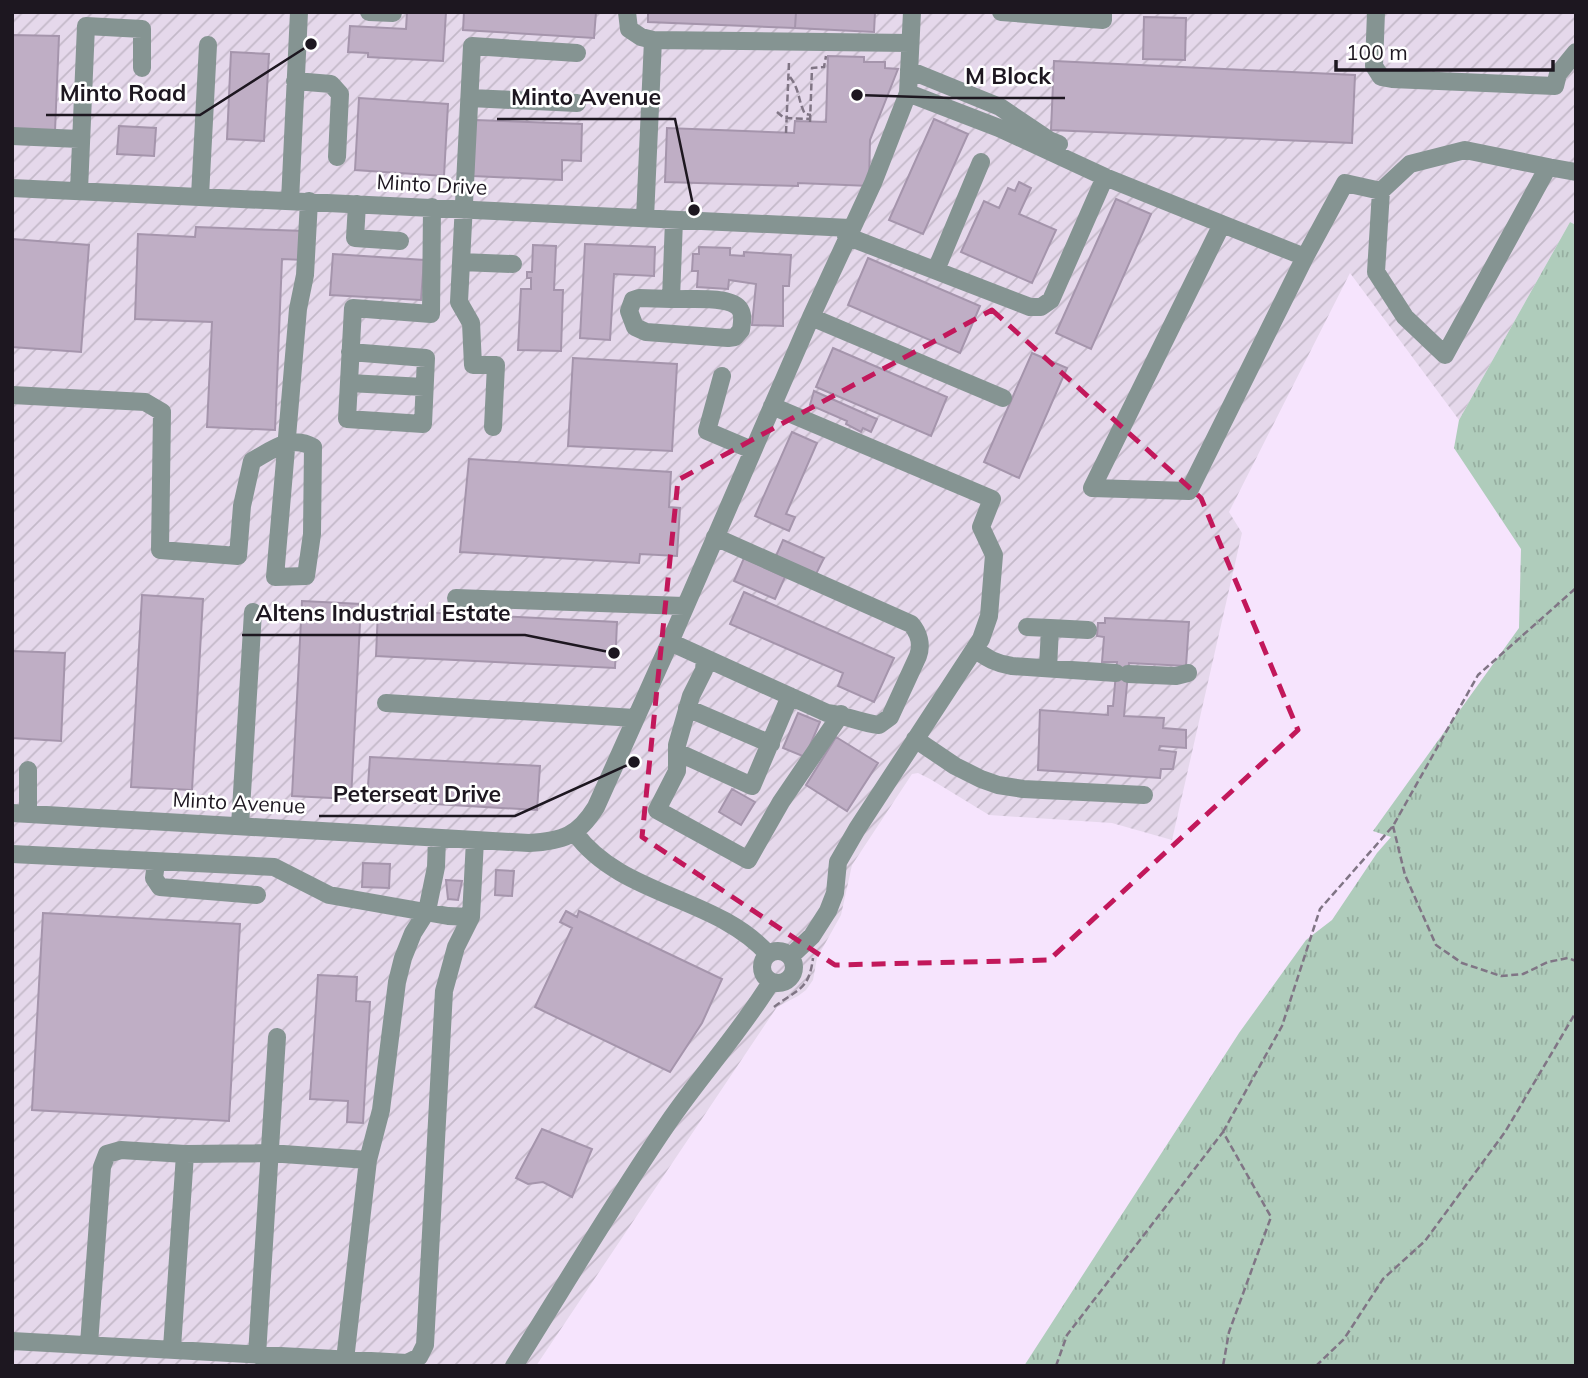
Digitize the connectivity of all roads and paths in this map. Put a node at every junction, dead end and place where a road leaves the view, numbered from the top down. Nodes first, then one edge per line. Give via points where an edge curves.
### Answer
1 (299, 12) edge
2 (369, 12) edge
3 (627, 12) edge
4 (912, 12) edge
5 (1001, 12) edge
6 (1103, 12) edge
7 (1376, 12) edge
8 (393, 13) edge
9 (653, 40) junction
10 (828, 41) junction
11 (910, 43) junction
12 (208, 45) dead end
13 (1576, 52) edge
14 (576, 53) dead end
15 (789, 62) dead end
16 (142, 68) dead end
17 (909, 70) junction
18 (789, 76) junction
19 (295, 81) junction
20 (908, 93) junction
21 (470, 98) junction
22 (577, 103) dead end
23 (777, 112) dead end
24 (788, 118) junction
25 (810, 119) junction
26 (786, 133) dead end
27 (12, 136) edge
28 (79, 139) junction
29 (337, 157) dead end
30 (981, 162) dead end
31 (1548, 167) junction
32 (1576, 172) edge
33 (1105, 177) junction
34 (12, 188) edge
35 (79, 190) junction
36 (1381, 191) junction
37 (200, 196) junction
38 (290, 201) junction
39 (309, 201) junction
40 (357, 204) junction
41 (432, 207) junction
42 (464, 209) junction
43 (645, 218) junction
44 (674, 220) junction
45 (1217, 221) junction
46 (848, 232) junction
47 (400, 241) dead end
48 (1307, 253) junction
49 (461, 262) junction
50 (513, 264) dead end
51 (936, 270) junction
52 (671, 299) junction
53 (811, 317) junction
54 (350, 352) junction
55 (722, 376) dead end
56 (349, 383) junction
57 (424, 387) junction
58 (12, 395) edge
59 (1003, 398) dead end
60 (772, 406) junction
61 (493, 427) dead end
62 (287, 442) junction
63 (752, 450) junction
64 (715, 537) junction
65 (1576, 588) edge
66 (456, 598) dead end
67 (684, 606) junction
68 (253, 612) dead end
69 (1027, 627) dead end
70 (1050, 628) junction
71 (1088, 630) dead end
72 (670, 642) junction
73 (978, 644) junction
74 (705, 658) junction
75 (1048, 668) junction
76 (1188, 673) dead end
77 (790, 696) junction
78 (386, 703) dead end
79 (687, 708) junction
80 (841, 714) junction
81 (635, 718) junction
82 (915, 739) junction
83 (771, 744) junction
84 (677, 752) junction
85 (28, 770) dead end
86 (1144, 794) dead end
87 (20, 813) edge
88 (240, 826) junction
89 (1393, 826) junction
90 (575, 833) junction
91 (437, 838) junction
92 (475, 840) junction
93 (12, 854) edge
94 (156, 863) junction
95 (257, 895) dead end
96 (427, 911) junction
97 (471, 917) junction
98 (768, 954) junction
99 (792, 956) junction
100 (1576, 961) edge
101 (771, 982) junction
102 (1576, 1012) edge
103 (277, 1037) dead end
104 (1223, 1132) junction
105 (269, 1153) junction
106 (185, 1154) junction
107 (368, 1160) junction
108 (12, 1340) edge
109 (89, 1344) junction
110 (172, 1348) junction
111 (257, 1355) junction
112 (345, 1360) junction
113 (514, 1366) edge
114 (1056, 1366) edge
115 (1223, 1366) edge
116 (1316, 1366) edge

1 - 19 street
2 - 8 street
3 - 9 street via 629,29
4 - 11 street
5 - 6 street via 1102,20
7 - 13 street via 1374,66 1381,77 1555,86 1558,74
9 - 10 street
9 - 43 street
10 - 11 street
10 - 25 path via 824,67 812,68
11 - 17 street
12 - 37 street
14 - 21 street via 472,46
15 - 18 path
16 - 28 street via 142,29 86,26
17 - 20 street
17 - 48 street via 1000,107 1049,140
18 - 24 path
18 - 25 path
19 - 29 street via 331,84 340,94
19 - 38 street
20 - 33 street
20 - 46 street via 873,183
21 - 22 street
21 - 42 street
23 - 24 path
24 - 25 path
24 - 26 path
27 - 28 street
28 - 35 street
30 - 51 street
31 - 32 street
31 - 36 street via 1465,150 1410,164
31 - 36 street via 1445,355 1405,317 1376,272
33 - 45 street
33 - 51 street, Minto Drive via 1051,300 1041,307 1030,307
34 - 35 street, Minto Drive
35 - 37 street, Minto Drive
36 - 48 street via 1345,183
37 - 38 street, Minto Drive
38 - 39 street, Minto Drive
39 - 40 street, Minto Drive
39 - 62 street
40 - 41 street, Minto Drive
40 - 47 street via 355,238
41 - 42 street, Minto Drive
41 - 54 street via 431,314 353,308
42 - 43 street, Minto Drive
42 - 49 street
43 - 44 street, Minto Drive
44 - 46 street, Minto Drive
44 - 52 street
45 - 48 street
45 - 48 street via 1092,488 1189,491
46 - 51 street, Minto Drive
46 - 53 street
49 - 50 street
49 - 61 street via 459,302 471,323 473,365 496,365
52 - 52 street via 633,300 629,311 635,327 646,332 728,338 741,330 741,312 726,300
53 - 59 street
53 - 60 street
54 - 56 street
54 - 57 street via 426,358
55 - 63 street via 707,431
56 - 57 street
56 - 57 street via 347,419 423,424
58 - 62 street via 145,402 162,412 160,550 238,556 252,461
60 - 63 street
60 - 73 street via 992,499 981,527 994,555 989,616
62 - 62 street via 313,447 312,534 306,576 275,577
63 - 64 street
64 - 67 street
64 - 80 street via 915,629 920,651 890,717 879,725
65 - 89 path via 1478,675
66 - 67 street
67 - 72 street
68 - 88 street
69 - 70 street
70 - 71 street
70 - 75 street
72 - 74 street
72 - 81 street
73 - 75 street via 978,652 1003,664
73 - 82 street
74 - 77 street
74 - 79 street
75 - 76 street
77 - 80 street via 827,713
77 - 83 street
78 - 81 street
79 - 83 street
79 - 84 street
80 - 84 street via 748,860 657,810 677,771
81 - 90 street via 596,807
82 - 86 street via 956,766 998,785
82 - 99 street via 842,853 828,911
83 - 84 street via 752,786
85 - 87 street
87 - 88 street, Minto Avenue
88 - 91 street, Minto Avenue
89 - 100 path via 1405,875 1436,944 1462,962 1501,976 1523,974 1548,962
89 - 104 path via 1320,909 1282,1026
90 - 92 street, Minto Avenue via 552,842
90 - 98 street via 608,865 740,928
91 - 92 street, Minto Avenue
91 - 96 street
92 - 97 street
93 - 94 street
94 - 95 street via 154,878 160,887
94 - 96 street via 274,867 329,895
96 - 97 street
96 - 107 street via 412,933 397,982 381,1110
97 - 112 street via 456,947 444,991 425,1345 419,1357 407,1363
98 - 99 street via 778,950
98 - 101 street via 762,968
99 - 101 street via 795,967 791,977 782,983
101 - 113 street via 667,1125
102 - 116 path via 1497,1143 1425,1241 1383,1279 1345,1339
103 - 105 street
104 - 114 path via 1067,1335
104 - 115 path via 1271,1217 1229,1332
105 - 106 street
105 - 107 street
105 - 111 street
106 - 109 street via 121,1150 107,1154 102,1167
106 - 110 street
107 - 112 street
108 - 109 street
109 - 110 street
110 - 111 street
111 - 112 street

